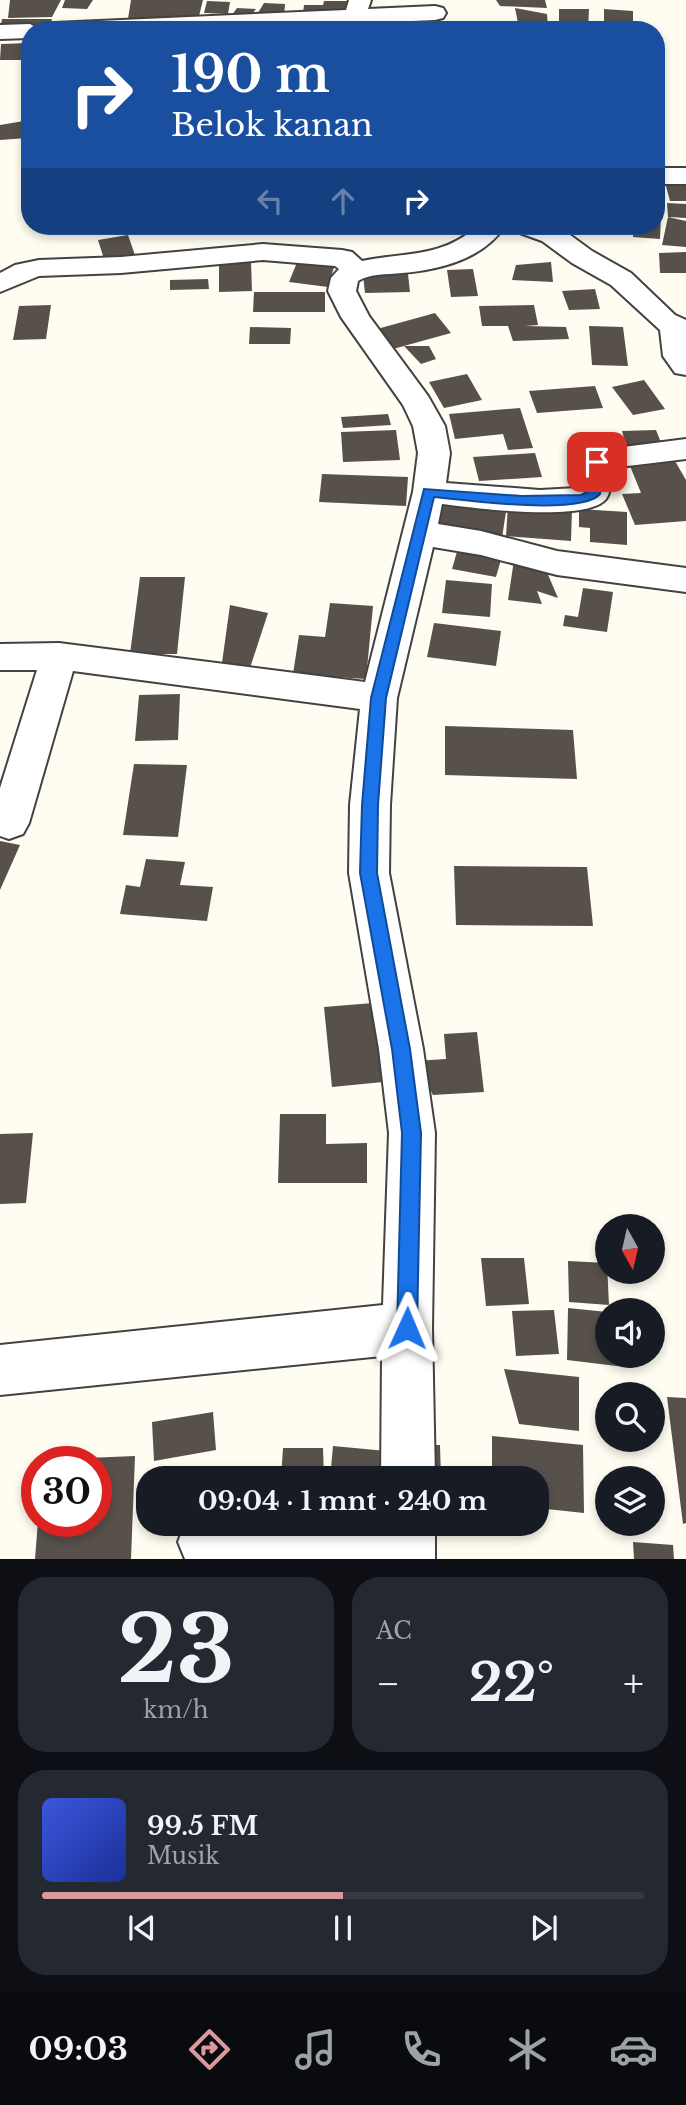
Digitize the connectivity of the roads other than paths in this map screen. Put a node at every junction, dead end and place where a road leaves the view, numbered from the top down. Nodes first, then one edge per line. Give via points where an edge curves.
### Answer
1 (358, 8) edge
2 (435, 13) dead end
3 (227, 21) edge
4 (21, 31) edge
5 (0, 32) edge
6 (665, 176) edge
7 (686, 176) edge
8 (225, 235) edge
9 (484, 235) edge
10 (553, 235) edge
11 (232, 254) junction
12 (356, 269) junction
13 (0, 284) edge
14 (680, 330) edge
15 (686, 366) edge
16 (686, 449) edge
17 (429, 492) junction
18 (419, 533) junction
19 (686, 580) edge
20 (59, 656) junction
21 (0, 657) edge
22 (379, 698) junction
23 (9, 823) dead end
24 (407, 1328) junction
25 (0, 1370) edge
26 (408, 1466) edge
27 (408, 1536) edge
28 (205, 1542) dead end
29 (402, 1559) edge
30 (408, 1559) edge

1 - 2 street
1 - 3 street
4 - 5 street
6 - 7 street
8 - 11 street
9 - 12 street via 450,256
10 - 14 street via 621,279
11 - 12 street via 342,258
11 - 13 street via 39,268
12 - 17 street via 345,278 342,291 429,426 435,453
14 - 15 street via 674,343
16 - 17 street via 604,457 595,464 593,494 584,499 522,500
17 - 18 street
18 - 19 street via 557,563
18 - 22 street
20 - 21 street
20 - 22 street
20 - 23 street
22 - 24 street via 369,873 412,1133
24 - 25 street
24 - 26 street
27 - 30 street
28 - 29 street

